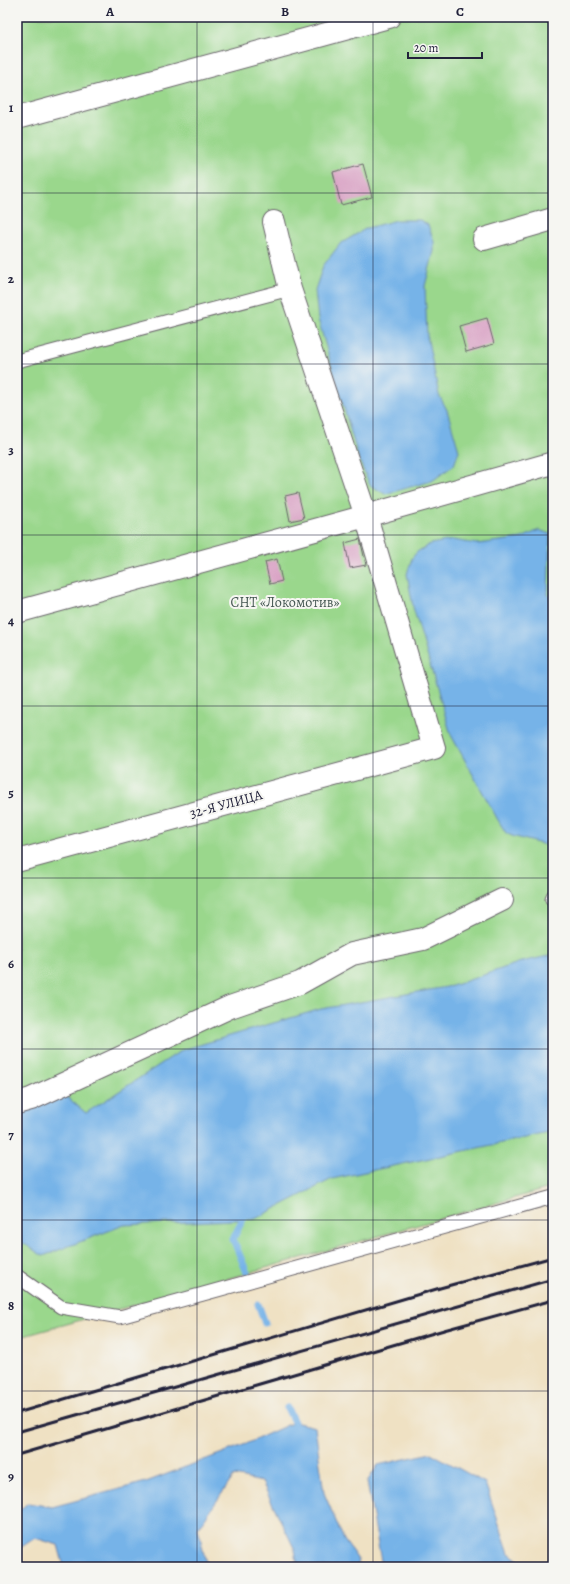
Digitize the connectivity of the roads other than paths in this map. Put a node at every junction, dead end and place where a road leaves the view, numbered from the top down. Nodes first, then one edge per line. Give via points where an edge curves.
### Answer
1 (389, 17) edge
2 (17, 118) edge
3 (553, 219) edge
4 (274, 222) dead end
5 (484, 238) dead end
6 (290, 289) junction
7 (17, 361) edge
8 (552, 465) edge
9 (366, 516) junction
10 (17, 612) edge
11 (17, 860) edge
12 (502, 900) dead end
13 (17, 1103) edge
14 (553, 1197) edge
15 (17, 1276) edge

1 - 2 street
3 - 5 street
4 - 6 street
6 - 7 lane
6 - 9 street
8 - 9 street
9 - 10 street
9 - 11 street, 32-Я УЛИЦА via 434,748
12 - 13 street via 423,939 352,954 300,983 230,1008 31,1100
14 - 15 lane via 120,1317 62,1307

